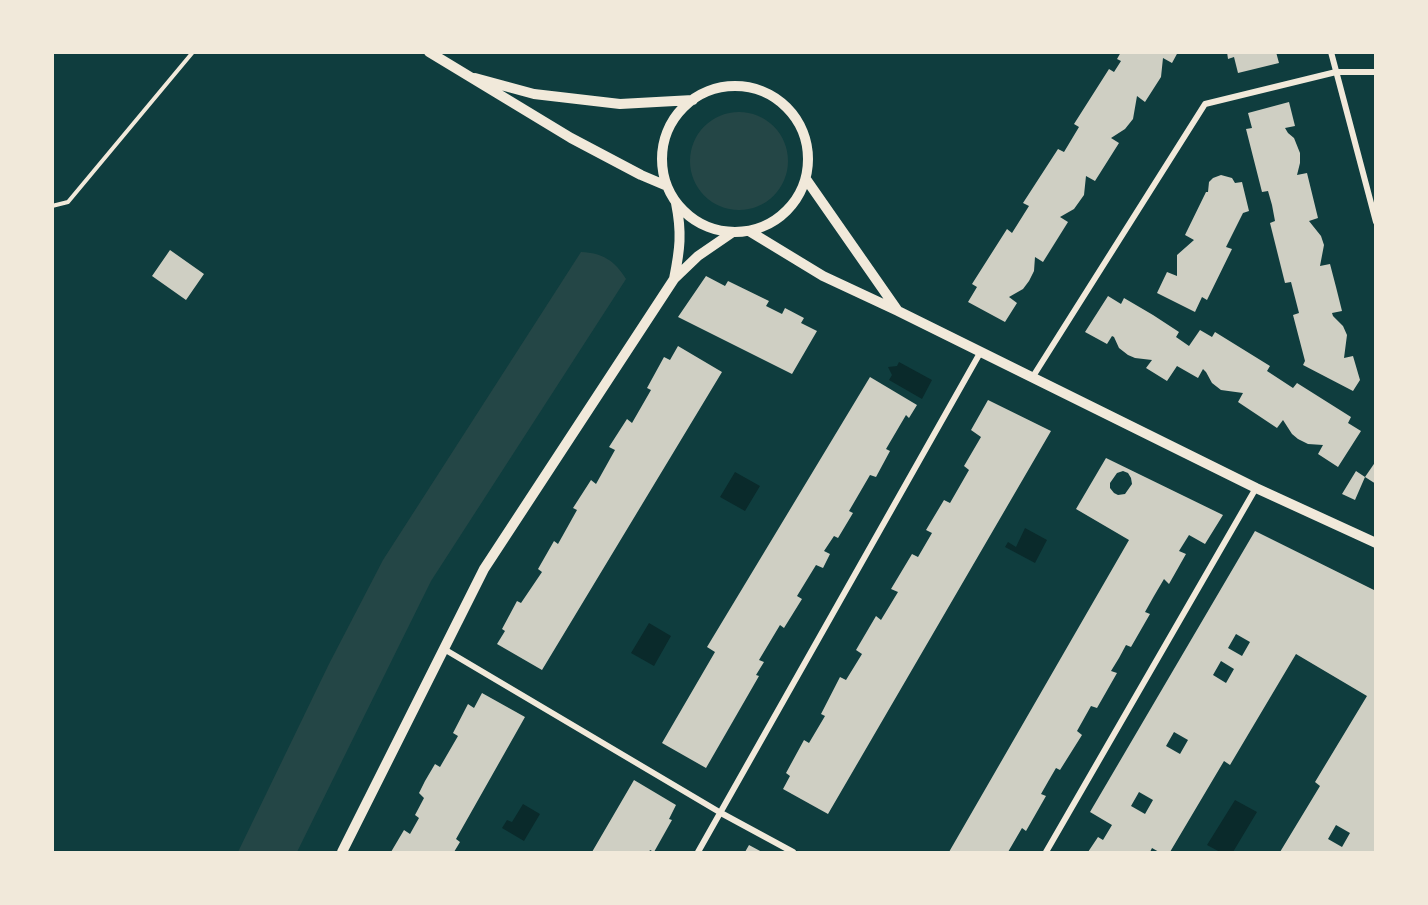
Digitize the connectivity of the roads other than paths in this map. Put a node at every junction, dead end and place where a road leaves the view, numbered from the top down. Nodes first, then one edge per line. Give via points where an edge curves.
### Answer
1 (429, 52) edge
2 (1331, 52) edge
3 (1336, 72) junction
4 (1376, 72) edge
5 (461, 74) junction
6 (693, 100) junction
7 (806, 179) junction
8 (667, 186) junction
9 (675, 201) junction
10 (1376, 222) edge
11 (749, 231) junction
12 (733, 232) junction
13 (674, 279) junction
14 (898, 311) junction
15 (980, 353) junction
16 (1032, 378) junction
17 (1256, 488) junction
18 (1376, 543) edge
19 (444, 649) junction
20 (721, 813) junction
21 (342, 852) edge
22 (698, 852) edge
23 (793, 852) edge
24 (1046, 852) edge

1 - 5 street
2 - 3 street
3 - 4 street
3 - 10 street
3 - 16 street via 1205,104
5 - 6 street via 534,94 620,104
5 - 8 street via 571,138
6 - 7 street via 711,90 740,87 769,95 786,106 806,140
6 - 8 street via 676,117 665,138 662,162
7 - 11 street via 794,203 776,221
7 - 14 street
8 - 9 street
9 - 12 street via 691,218 711,229
9 - 13 street via 681,242
11 - 12 street
11 - 14 street via 823,276
12 - 13 street via 698,256
13 - 19 street via 484,569
14 - 15 street
15 - 16 street
15 - 20 street
16 - 17 street
17 - 18 street
17 - 24 street
19 - 20 street
19 - 21 street
20 - 22 street
20 - 23 street

